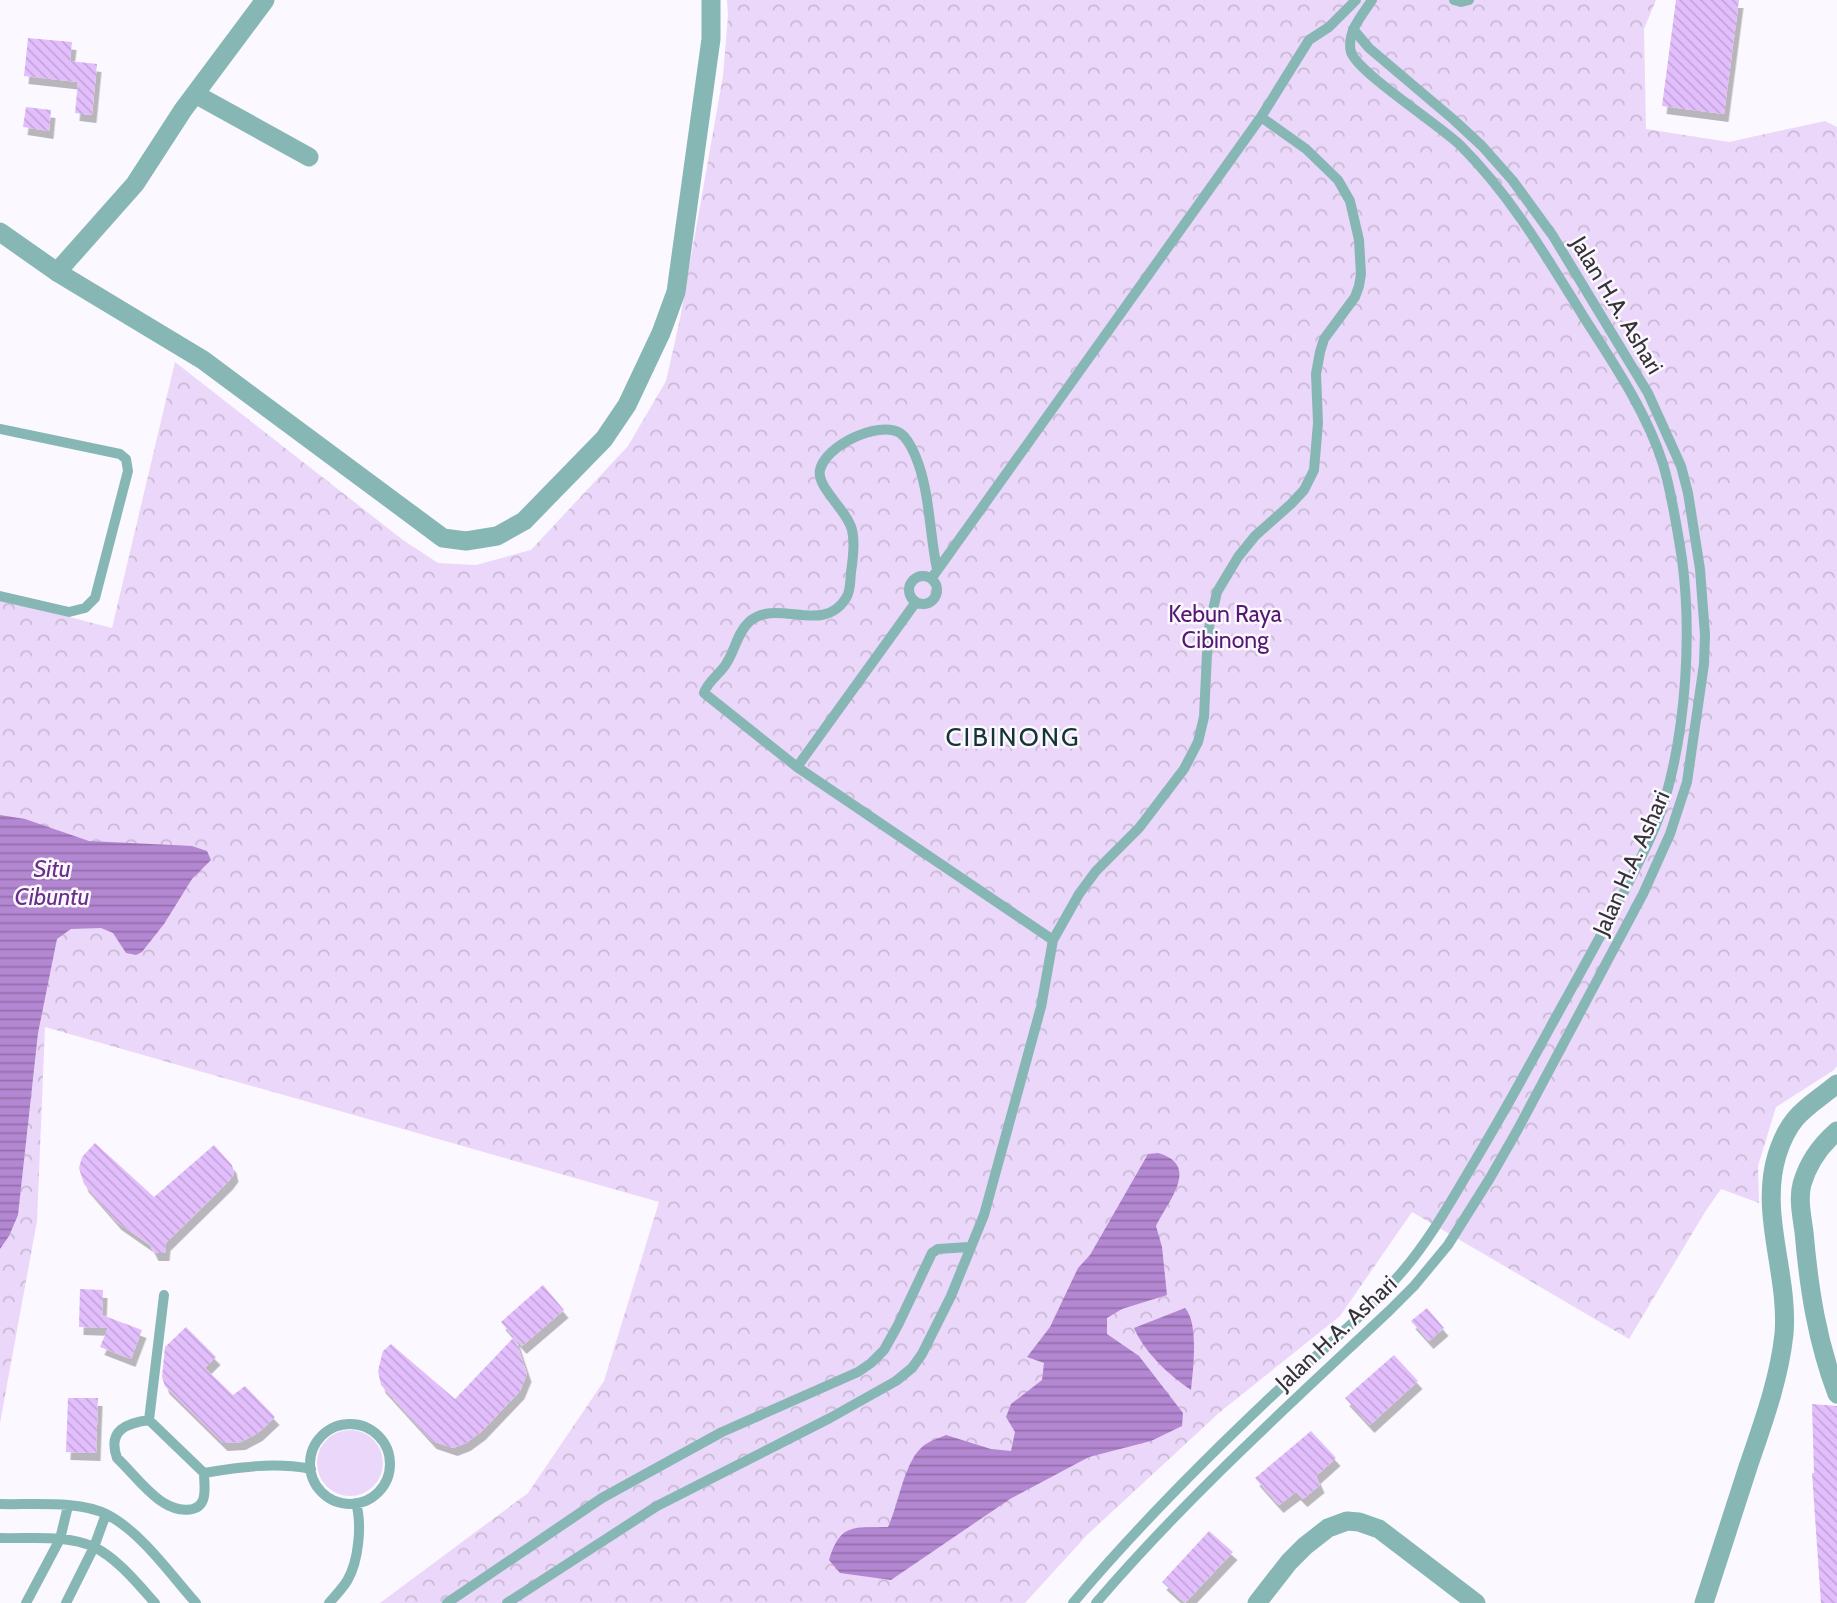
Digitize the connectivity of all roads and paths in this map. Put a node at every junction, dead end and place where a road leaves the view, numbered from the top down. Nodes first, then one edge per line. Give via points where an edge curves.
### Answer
1 (265, 0) edge
2 (711, 0) edge
3 (1356, 0) edge
4 (1372, 0) edge
5 (1454, 0) edge
6 (1469, 0) edge
7 (1353, 29) junction
8 (195, 94) junction
9 (1261, 117) junction
10 (309, 157) dead end
11 (0, 232) edge
12 (57, 272) junction
13 (0, 429) edge
14 (937, 569) junction
15 (931, 579) junction
16 (0, 596) edge
17 (916, 602) junction
18 (797, 767) junction
19 (1656, 826) junction
20 (1670, 834) junction
21 (1052, 940) junction
22 (1837, 1084) edge
23 (1837, 1131) edge
24 (969, 1247) junction
25 (1401, 1273) junction
26 (1414, 1286) junction
27 (164, 1295) dead end
28 (1837, 1394) edge
29 (149, 1420) junction
30 (310, 1469) junction
31 (204, 1473) junction
32 (356, 1503) junction
33 (0, 1504) edge
34 (1162, 1505) junction
35 (68, 1506) junction
36 (106, 1514) junction
37 (1174, 1516) junction
38 (0, 1538) edge
39 (60, 1539) junction
40 (94, 1547) junction
41 (26, 1603) edge
42 (66, 1603) edge
43 (155, 1603) edge
44 (196, 1603) edge
45 (329, 1603) edge
46 (447, 1603) edge
47 (507, 1603) edge
48 (1073, 1603) edge
49 (1096, 1603) edge
50 (1257, 1603) edge
51 (1476, 1603) edge
52 (1704, 1603) edge

1 - 8 street
2 - 12 street via 711,39 684,243 666,321 627,405 604,439 524,521 497,536 466,541 443,538 202,360
3 - 9 lane via 1308,40
4 - 7 lane
5 - 6 lane
7 - 19 lane, Jalan H.A. Ashari via 1350,45 1356,62 1455,141 1499,187 1606,352 1659,453 1682,561 1688,638 1673,765
7 - 20 lane, Jalan H.A. Ashari via 1482,146 1521,192 1553,236 1648,393 1681,466 1700,569 1704,664 1687,782
8 - 10 street
8 - 12 street via 135,184
9 - 14 lane
9 - 21 lane via 1306,149 1338,180 1350,201 1359,240 1359,286 1320,352 1314,470 1291,505 1238,557 1217,593 1206,656 1204,717 1184,769 1139,828 1096,871
11 - 12 street
13 - 16 lane via 120,454 128,471 95,598 85,608 69,612
14 - 15 lane
14 - 18 lane via 923,474 900,433 886,429 862,434 827,457 820,471 821,482 852,529 848,595 839,609 827,614 767,614 749,621 704,693
15 - 17 lane via 936,596 928,603
15 - 17 lane via 923,577 911,583 910,596
17 - 18 lane
18 - 21 lane
19 - 20 lane
19 - 25 lane, Jalan H.A. Ashari via 1523,1080 1438,1223
20 - 26 lane, Jalan H.A. Ashari via 1518,1129 1448,1245
21 - 24 lane via 1041,1007 997,1172
22 - 52 street via 1797,1114 1776,1157 1772,1208 1785,1307 1782,1348 1772,1397
23 - 28 street via 1815,1155 1801,1195 1818,1339
24 - 46 lane via 932,1253 884,1350 858,1372 722,1433 602,1498
24 - 47 lane via 922,1354 896,1381 657,1506
25 - 26 lane
25 - 34 lane, Jalan H.A. Ashari
26 - 37 lane, Jalan H.A. Ashari
27 - 29 lane
29 - 31 lane
29 - 31 lane via 122,1428 114,1449 117,1458 163,1503 183,1509 198,1507 203,1500
30 - 31 lane via 271,1465
30 - 32 lane via 326,1495
30 - 32 lane via 312,1452 328,1431 353,1424 370,1429 387,1449 390,1467 379,1491
32 - 45 lane via 354,1564
33 - 35 lane
34 - 37 lane
34 - 48 lane, Jalan H.A. Ashari
35 - 36 lane
35 - 39 lane
36 - 40 lane
36 - 44 lane via 141,1542
37 - 49 lane, Jalan H.A. Ashari
38 - 39 lane
39 - 40 lane
39 - 41 lane
40 - 42 lane
40 - 43 lane via 117,1563
50 - 51 street via 1305,1546 1328,1528 1347,1521 1379,1529

